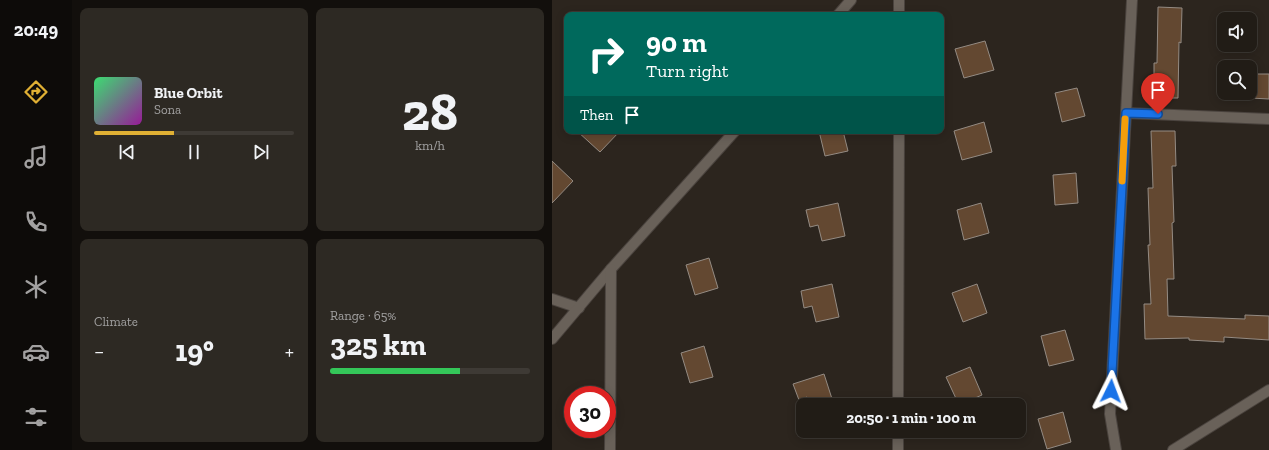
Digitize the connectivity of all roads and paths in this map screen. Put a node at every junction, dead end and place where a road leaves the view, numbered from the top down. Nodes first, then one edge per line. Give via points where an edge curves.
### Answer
1 (851, 0) edge
2 (899, 0) edge
3 (1132, 0) edge
4 (841, 12) edge
5 (899, 12) edge
6 (1126, 113) junction
7 (1269, 119) edge
8 (731, 134) edge
9 (899, 134) edge
10 (611, 270) junction
11 (552, 299) edge
12 (579, 308) junction
13 (552, 339) edge
14 (1269, 390) edge
15 (898, 398) edge
16 (898, 438) edge
17 (610, 450) edge
18 (898, 450) edge
19 (1116, 450) edge
20 (1173, 450) edge

1 - 4 street
2 - 5 street
3 - 6 street
6 - 7 street
6 - 19 street via 1110,414
8 - 10 street
9 - 15 street
10 - 12 street
10 - 17 street
11 - 12 street
12 - 13 street
14 - 20 street
16 - 18 street

